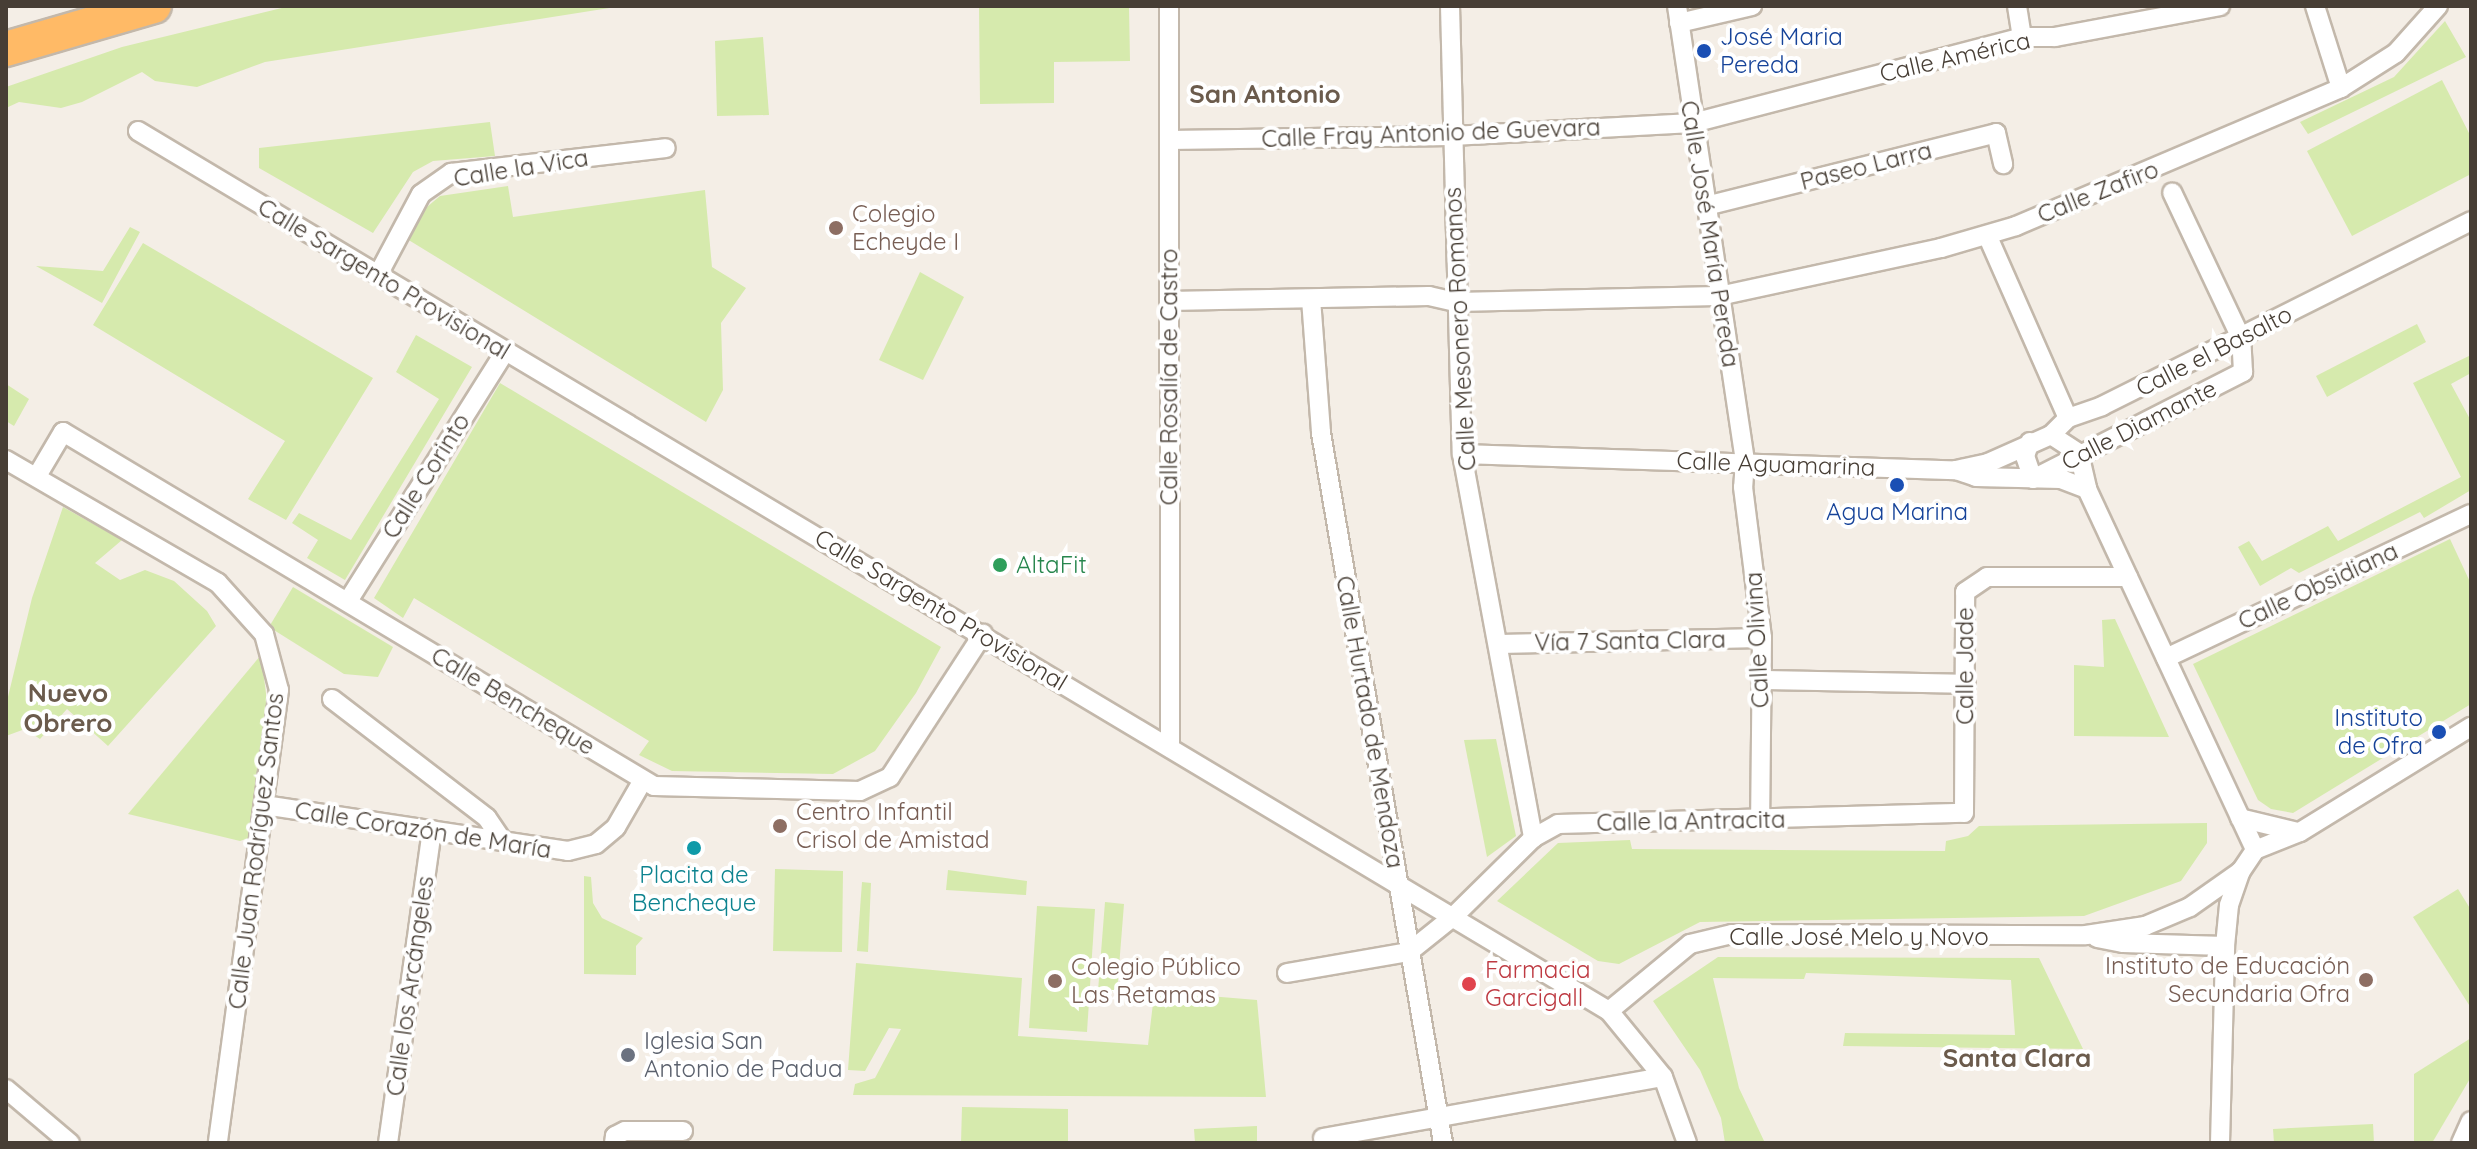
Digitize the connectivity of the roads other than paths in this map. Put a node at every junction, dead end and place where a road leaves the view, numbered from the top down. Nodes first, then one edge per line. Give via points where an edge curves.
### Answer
1 (154, 6) edge
2 (1169, 6) edge
3 (1450, 6) edge
4 (1752, 6) edge
5 (2017, 6) edge
6 (2220, 6) edge
7 (2315, 6) edge
8 (2438, 6) edge
9 (2175, 9) edge
10 (1678, 15) edge
11 (2022, 37) junction
12 (6, 49) edge
13 (2341, 88) junction
14 (1693, 123) junction
15 (138, 131) dead end
16 (1452, 136) junction
17 (1169, 140) junction
18 (666, 148) dead end
19 (2003, 164) dead end
20 (2172, 192) dead end
21 (1706, 206) junction
22 (2471, 221) edge
23 (1988, 237) junction
24 (379, 273) junction
25 (1719, 296) junction
26 (1311, 299) junction
27 (1169, 301) junction
28 (1455, 302) junction
29 (2241, 338) junction
30 (505, 352) junction
31 (2068, 418) junction
32 (2051, 435) junction
33 (2030, 442) junction
34 (2079, 453) junction
35 (1462, 454) junction
36 (6, 460) edge
37 (1745, 461) junction
38 (1956, 470) junction
39 (37, 476) junction
40 (2033, 479) junction
41 (2087, 489) junction
42 (2471, 514) edge
43 (2128, 577) junction
44 (348, 601) junction
45 (983, 634) junction
46 (1762, 638) junction
47 (1498, 644) junction
48 (2166, 658) junction
49 (1761, 680) junction
50 (1966, 684) junction
51 (332, 699) dead end
52 (2471, 727) edge
53 (1170, 748) junction
54 (643, 780) junction
55 (264, 805) junction
56 (1964, 813) joint
57 (2240, 818) junction
58 (1760, 820) junction
59 (432, 830) junction
60 (2300, 832) junction
61 (1533, 838) junction
62 (502, 840) junction
63 (2255, 850) junction
64 (2241, 871) junction
65 (1397, 883) junction
66 (1454, 916) junction
67 (2086, 935) junction
68 (2225, 946) junction
69 (1409, 952) junction
70 (1287, 973) dead end
71 (1609, 1011) junction
72 (1663, 1077) junction
73 (6, 1089) edge
74 (1438, 1117) junction
75 (2471, 1121) edge
76 (683, 1131) dead end
77 (1323, 1138) dead end
78 (70, 1143) edge
79 (218, 1143) edge
80 (388, 1143) edge
81 (614, 1143) edge
82 (1443, 1143) edge
83 (1687, 1143) edge
84 (2220, 1143) edge
85 (2461, 1143) edge

1 - 12 highway
2 - 17 street, Calle Rosalía de Castro
3 - 16 street, Calle Mesonero Romanos
4 - 10 street
5 - 11 street
6 - 9 street, Calle América
7 - 13 street
8 - 13 street, Calle Zafiro via 2396,53
9 - 11 street, Calle América via 2055,37
10 - 14 street, Calle José María Pereda
11 - 14 street, Calle América
13 - 23 street, Calle Zafiro
14 - 16 street, Calle Fray Antonio de Guevara
14 - 21 street, Calle José María Pereda
15 - 24 street, Calle Sargento Provisional
16 - 17 street, Calle Fray Antonio de Guevara
16 - 28 street, Calle Mesonero Romanos
17 - 27 street, Calle Rosalía de Castro
18 - 24 street, Calle la Vica via 451,173 421,194
19 - 21 street, Paseo Larra via 1996,133
20 - 29 street
21 - 25 street, Calle José María Pereda
22 - 29 street, Calle el Basalto
23 - 25 street, Calle Zafiro
23 - 31 street
24 - 30 street, Calle Sargento Provisional
25 - 28 street, Calle Zafiro
25 - 37 street, Calle José María Pereda
26 - 27 street, Calle Zafiro
26 - 28 street, Calle Zafiro via 1429,296
26 - 65 street, Calle Hurtado de Mendoza via 1321,433
27 - 53 street, Calle Rosalía de Castro
28 - 35 street, Calle Mesonero Romanos
29 - 31 street, Calle el Basalto
29 - 34 street, Calle Diamante via 2243,372
30 - 44 street, Calle Corinto
30 - 45 street, Calle Sargento Provisional
31 - 32 street, Calle el Basalto
32 - 33 street, Calle el Basalto
32 - 34 street
33 - 38 street, Calle el Basalto via 1988,463
33 - 40 street via 2025,456
34 - 40 street, Calle Diamante
34 - 41 street
35 - 37 street, Calle Aguamarina
35 - 47 street, Calle Mesonero Romanos
36 - 39 street, Calle Juan Rodríguez Santos
37 - 38 street, Calle Aguamarina
37 - 46 street, Calle Olivina via 1743,487
38 - 40 street, Calle Aguamarina via 1976,477
39 - 44 street, Calle Bencheque via 63,432
39 - 55 street, Calle Juan Rodríguez Santos via 218,583 264,634 279,690
40 - 41 street, Calle Aguamarina via 2061,479
41 - 43 street
42 - 48 street, Calle Obsidiana
43 - 48 street
43 - 50 street, Calle Jade via 1987,577 1971,584 1965,592
44 - 54 street, Calle Bencheque
45 - 53 street, Calle Sargento Provisional
45 - 54 street, Calle Bencheque via 890,777 860,791 654,786
46 - 47 street, Vía 7 Santa Clara
46 - 49 street, Calle Olivina
47 - 61 street, Calle Mesonero Romanos
48 - 57 street
49 - 50 street
49 - 58 street, Calle Olivina
50 - 56 street, Calle Jade
51 - 62 street via 487,818
52 - 60 street
53 - 65 street, Calle Sargento Provisional
54 - 62 street, Calle Corazón de María via 616,827 596,844 559,852
55 - 59 street, Calle Corazón de María
55 - 79 street, Calle Juan Rodríguez Santos
56 - 58 street, Calle la Antracita
57 - 60 street
57 - 63 street
58 - 61 street, Calle la Antracita via 1558,824
59 - 62 street, Calle Corazón de María
59 - 80 street, Calle los Arcángeles
60 - 63 street
61 - 66 street, Calle la Antracita
63 - 64 street
64 - 67 street via 2190,907 2156,921
64 - 68 street via 2229,905
65 - 66 street, Calle Sargento Provisional
65 - 69 street, Calle Hurtado de Mendoza
66 - 69 street, Calle la Antracita
66 - 71 street, Calle Sargento Provisional
67 - 68 street via 2123,943
67 - 71 street, Calle José Melo y Novo via 1732,934 1690,944
68 - 84 street
69 - 70 street
69 - 74 street, Calle Hurtado de Mendoza
71 - 72 street, Calle Sargento Provisional
72 - 74 street
72 - 83 street, Calle Sargento Provisional
73 - 78 street
74 - 77 street
74 - 82 street, Calle Hurtado de Mendoza
75 - 85 street
76 - 81 street via 625,1131

